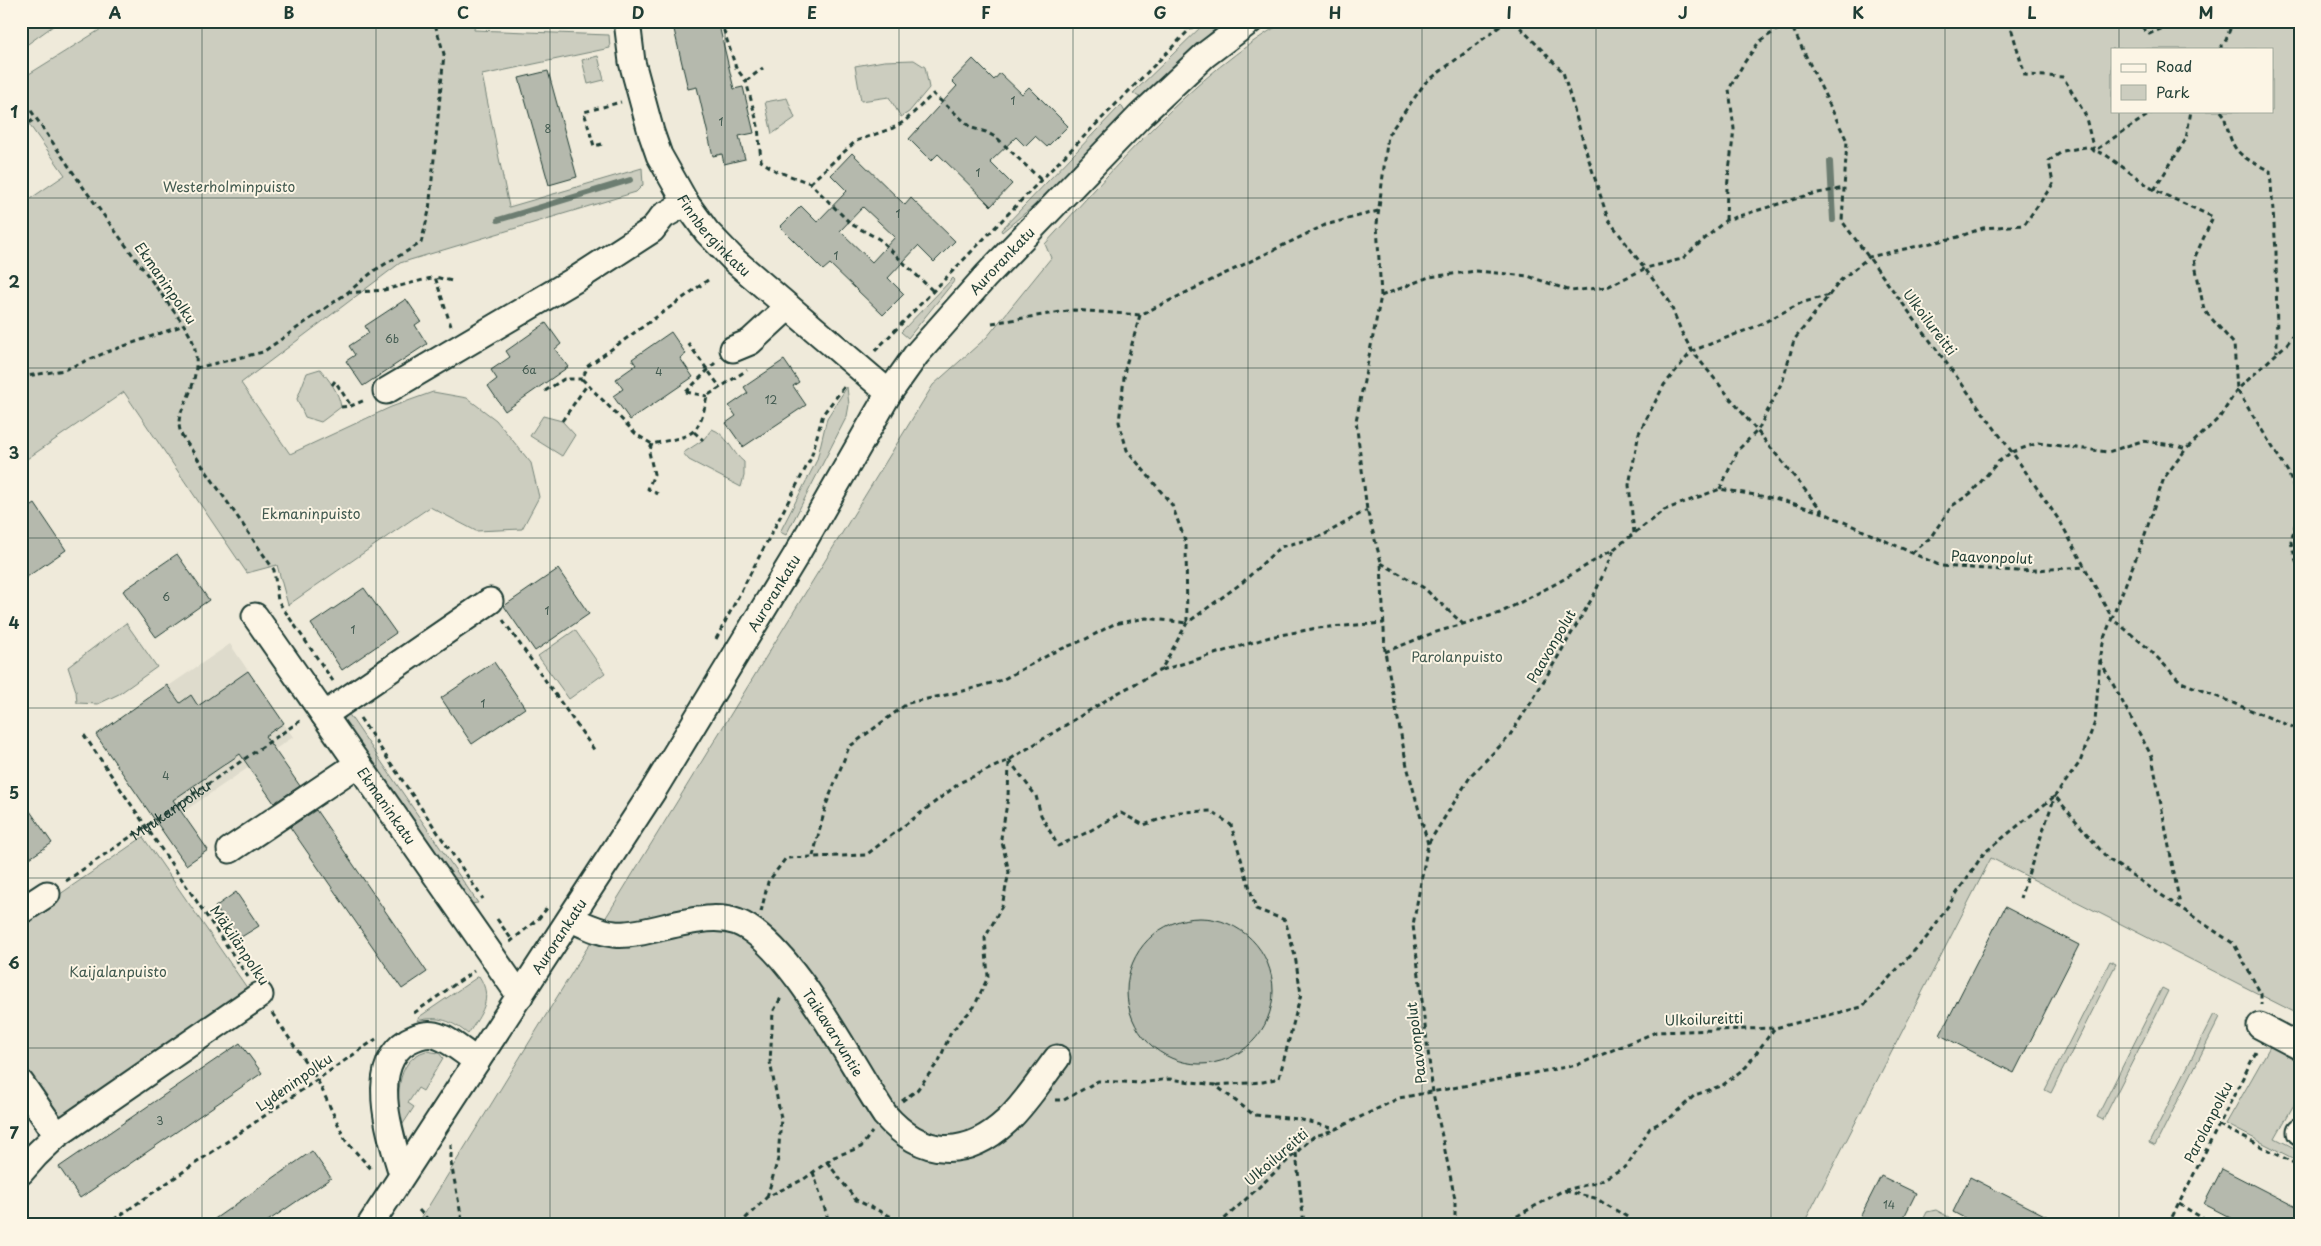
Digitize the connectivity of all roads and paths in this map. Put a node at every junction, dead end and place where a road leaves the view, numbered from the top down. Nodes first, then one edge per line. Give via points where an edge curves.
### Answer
1 (434, 21) edge
2 (627, 21) edge
3 (724, 21) edge
4 (1181, 21) edge
5 (1250, 21) edge
6 (1507, 21) edge
7 (1514, 21) edge
8 (2009, 21) edge
9 (2136, 21) edge
10 (2166, 21) edge
11 (2180, 21) edge
12 (1790, 22) edge
13 (2233, 22) edge
14 (1189, 29) dead end
15 (2163, 29) junction
16 (2221, 48) edge
17 (763, 68) dead end
18 (746, 80) junction
19 (21, 96) edge
20 (627, 101) dead end
21 (2152, 112) edge
22 (2191, 112) edge
23 (2222, 112) edge
24 (36, 118) junction
25 (21, 128) edge
26 (602, 144) dead end
27 (2094, 151) junction
28 (1041, 180) dead end
29 (810, 184) junction
30 (1844, 188) junction
31 (2154, 190) junction
32 (686, 203) junction
33 (1378, 211) junction
34 (1726, 220) junction
35 (1868, 257) junction
36 (1646, 268) junction
37 (954, 269) dead end
38 (958, 274) dead end
39 (435, 278) junction
40 (708, 280) dead end
41 (452, 281) dead end
42 (933, 291) dead end
43 (347, 293) junction
44 (1829, 295) junction
45 (1381, 296) junction
46 (788, 308) junction
47 (1140, 314) junction
48 (992, 323) dead end
49 (184, 325) junction
50 (2300, 326) edge
51 (688, 343) dead end
52 (458, 347) junction
53 (733, 349) joint
54 (1692, 352) junction
55 (2277, 352) junction
56 (753, 365) dead end
57 (196, 368) junction
58 (707, 369) junction
59 (21, 377) edge
60 (582, 379) junction
61 (332, 385) dead end
62 (587, 385) junction
63 (720, 387) junction
64 (2237, 390) junction
65 (386, 391) dead end
66 (544, 392) dead end
67 (889, 393) junction
68 (707, 396) junction
69 (351, 406) dead end
70 (562, 421) dead end
71 (1758, 430) junction
72 (694, 432) junction
73 (703, 440) dead end
74 (652, 444) junction
75 (2186, 449) junction
76 (2012, 452) junction
77 (1720, 489) junction
78 (658, 494) dead end
79 (2300, 505) edge
80 (1367, 510) junction
81 (1824, 513) junction
82 (1634, 534) junction
83 (1614, 549) junction
84 (1912, 553) junction
85 (1381, 562) junction
86 (2086, 567) junction
87 (2300, 576) edge
88 (490, 601) joint
89 (255, 616) dead end
90 (2112, 618) junction
91 (1187, 623) junction
92 (1384, 623) junction
93 (1463, 624) junction
94 (1384, 652) junction
95 (2100, 660) junction
96 (1161, 670) junction
97 (346, 700) junction
98 (321, 712) junction
99 (2300, 730) edge
100 (84, 735) dead end
101 (596, 751) dead end
102 (1009, 760) junction
103 (358, 764) junction
104 (2056, 796) junction
105 (146, 827) junction
106 (1428, 844) junction
107 (230, 850) dead end
108 (813, 856) junction
109 (46, 894) joint
110 (2020, 898) dead end
111 (484, 900) dead end
112 (2180, 905) junction
113 (21, 911) edge
114 (495, 916) dead end
115 (571, 919) junction
116 (756, 932) junction
117 (512, 940) dead end
118 (493, 956) junction
119 (794, 972) junction
120 (260, 995) junction
121 (520, 996) junction
122 (412, 1014) dead end
123 (1775, 1028) junction
124 (2264, 1028) junction
125 (380, 1036) dead end
126 (2300, 1047) edge
127 (1057, 1058) dead end
128 (477, 1061) junction
129 (317, 1079) junction
130 (21, 1083) edge
131 (1215, 1085) junction
132 (1433, 1093) junction
133 (1024, 1100) junction
134 (885, 1115) junction
135 (2219, 1125) junction
136 (1336, 1129) junction
137 (57, 1135) junction
138 (452, 1141) dead end
139 (1296, 1153) junction
140 (827, 1162) junction
141 (2300, 1166) edge
142 (372, 1170) dead end
143 (21, 1172) edge
144 (813, 1172) junction
145 (402, 1174) junction
146 (1562, 1191) junction
147 (767, 1197) junction
148 (2178, 1204) junction
149 (419, 1210) dead end
150 (2228, 1216) dead end
151 (1902, 1220) dead end
152 (1911, 1224) edge
153 (106, 1225) edge
154 (370, 1225) edge
155 (434, 1225) edge
156 (463, 1225) edge
157 (740, 1225) edge
158 (830, 1225) edge
159 (909, 1225) edge
160 (1218, 1225) edge
161 (1304, 1225) edge
162 (1455, 1225) edge
163 (1501, 1225) edge
164 (1631, 1225) edge
165 (2168, 1225) edge
166 (2214, 1225) edge
167 (2224, 1225) edge

1 - 43 path via 444,54 429,211 420,243 375,270
2 - 32 street, Finnberginkatu via 632,62 651,132 659,155
3 - 18 path via 723,28 736,68
4 - 14 path
5 - 67 street, Aurorankatu via 1205,55 1127,130 986,276 916,355
6 - 33 path via 1425,83 1388,135
7 - 36 path via 1563,72 1608,219
8 - 27 path via 2024,75 2063,77 2086,114
9 - 15 path via 2149,34
10 - 15 path
11 - 15 path
12 - 30 path, Ulkoilureitti via 1847,142
12 - 34 path via 1759,42 1729,89 1734,129
13 - 16 path
17 - 18 path
18 - 29 path via 758,126 761,161 776,171
19 - 24 path, Ekmaninpolku
20 - 26 path via 584,112 594,146
21 - 27 path
22 - 31 path via 2186,139
23 - 55 path via 2231,145 2247,160 2270,171 2276,251
24 - 25 path
24 - 49 path, Ekmaninpolku
27 - 31 path
27 - 35 path via 2086,147 2063,151 2049,161 2053,184 2024,225 1983,228 1958,237
28 - 29 path via 997,138 972,128 933,94 905,121 856,141
29 - 42 path via 851,224 891,249
30 - 34 path via 1808,195
30 - 35 path, Ulkoilureitti via 1842,221
31 - 64 path via 2213,217 2194,259 2204,310 2234,344
32 - 46 street, Finnberginkatu via 707,232 735,261
32 - 52 street via 663,216 652,230 578,278
33 - 45 path
33 - 47 path via 1325,225
34 - 36 path via 1682,259
35 - 44 path
35 - 76 path, Ulkoilureitti
36 - 45 path via 1607,288 1571,291 1528,276 1476,271 1428,277
36 - 54 path via 1669,300
37 - 38 path
39 - 41 path
39 - 43 path via 384,290
39 - 52 path
40 - 60 path via 588,366
43 - 57 path via 263,352
44 - 54 path via 1801,303 1757,326
44 - 71 path via 1794,340 1783,380
45 - 80 path via 1356,421
46 - 53 street via 750,342
46 - 67 street, Finnberginkatu
47 - 48 path via 1074,310
47 - 91 path via 1125,369 1119,422 1127,450 1172,505 1186,543
49 - 57 path, Ekmaninpolku via 195,349
49 - 59 path via 64,370
50 - 55 path, Ulkoilureitti
51 - 58 path
52 - 65 street
53 - 58 path
54 - 71 path
54 - 82 path via 1664,385 1639,433 1629,485
55 - 64 path, Ulkoilureitti
56 - 63 path
57 - 97 path, Ekmaninpolku via 178,427 274,570 278,601
58 - 63 path
58 - 68 path via 686,392
60 - 62 path
60 - 66 path via 564,379
61 - 69 path via 335,381
62 - 70 path
62 - 74 path via 637,435
63 - 68 path
64 - 75 path, Ulkoilureitti via 2220,417
64 - 79 path via 2288,472
67 - 115 street, Aurorankatu via 741,646
68 - 72 path via 700,426
71 - 77 path via 1738,450
71 - 81 path
72 - 73 path
72 - 74 path
74 - 78 path via 649,452 654,474 648,489
75 - 76 path via 2142,441 2108,452 2038,443
75 - 90 path, Ulkoilureitti via 2164,478
76 - 84 path via 1952,506 1930,538
76 - 86 path, Ulkoilureitti
77 - 81 path, Paavonpolut via 1778,499
77 - 82 path, Paavonpolut via 1664,510
79 - 87 path via 2291,542
80 - 85 path
80 - 91 path via 1322,536 1280,547 1243,582
81 - 84 path, Paavonpolut
82 - 83 path, Paavonpolut
83 - 93 path via 1500,613
83 - 106 path, Paavonpolut via 1594,595 1532,701 1508,738 1472,774
84 - 86 path, Paavonpolut via 1941,566 2018,571
85 - 92 path
85 - 93 path via 1424,588
86 - 90 path, Ulkoilureitti
88 - 97 street
88 - 101 path
89 - 98 street, Ekmaninkatu
90 - 95 path, Ulkoilureitti
90 - 99 path via 2181,682
91 - 96 path
91 - 108 path via 1146,618 1114,624 1002,680 908,703 849,747 826,805
92 - 94 path
92 - 96 path via 1317,628 1270,637
93 - 94 path
94 - 106 path via 1407,766
95 - 104 path, Ulkoilureitti via 2095,722 2080,762
95 - 112 path via 2152,757
96 - 102 path
97 - 98 street
97 - 111 path
98 - 103 street, Ekmaninkatu
98 - 105 path, Muukanpolku
100 - 105 path, Mäkilänpolku
102 - 108 path via 961,782 866,855
102 - 131 path via 1036,796 1041,815 1058,846 1121,813 1144,825 1180,812 1211,811 1231,826 1256,909 1285,920 1301,994 1279,1078
102 - 134 path via 1008,798 1001,838 1010,872 1002,906 986,938 988,977 974,1007 951,1032 939,1061 917,1090
103 - 107 street
103 - 118 street, Ekmaninkatu
104 - 110 path, Ulkoilureitti
104 - 112 path via 2108,859
104 - 123 path, Ulkoilureitti via 1984,853 1927,937 1862,1007
105 - 109 path, Muukanpolku
105 - 120 path, Mäkilänpolku
106 - 132 path, Paavonpolut via 1413,925
108 - 116 path via 786,858 768,882
109 - 113 street
112 - 124 path via 2234,944 2261,994
114 - 117 path
115 - 116 street, Taikavarvuntie via 616,934 717,918 736,922
115 - 121 street, Aurorankatu
116 - 119 street, Taikavarvuntie
118 - 121 street, Ekmaninkatu
118 - 122 path
119 - 134 street, Taikavarvuntie
119 - 147 path via 774,1012 770,1062 781,1118 778,1159
120 - 129 path, Mäkilänpolku
120 - 137 street
121 - 128 street, Aurorankatu
123 - 132 path, Ulkoilureitti via 1656,1032 1577,1065
123 - 146 path via 1746,1067 1723,1085 1695,1095 1671,1117 1650,1128 1627,1166 1598,1182
124 - 126 street
124 - 135 path, Parolanpolku
125 - 129 path, Lydeninpolku
127 - 133 street, Taikavarvuntie
128 - 145 street, Aurorankatu
128 - 145 street via 440,1037 429,1034 404,1044 392,1058 386,1074 386,1102
129 - 142 path, Mäkilänpolku via 346,1140
129 - 153 path, Lydeninpolku
130 - 137 street
131 - 133 path via 1169,1079 1141,1083 1098,1080 1064,1100
131 - 136 path via 1254,1115 1298,1119
132 - 136 path, Ulkoilureitti via 1399,1098
132 - 162 path, Paavonpolut via 1454,1199
133 - 134 street, Taikavarvuntie via 991,1134 974,1144 956,1148 938,1149 922,1144 897,1128
134 - 140 path via 861,1147
135 - 141 path
135 - 148 path, Parolanpolku
136 - 139 path, Ulkoilureitti via 1313,1137
137 - 143 street
138 - 156 path via 451,1163
139 - 160 path, Ulkoilureitti
139 - 161 path
140 - 144 path
140 - 159 path via 856,1200
144 - 147 path
144 - 158 path
145 - 154 street, Aurorankatu
146 - 163 path
146 - 164 path via 1595,1198 1629,1218
147 - 157 path
148 - 165 path, Parolanpolku
148 - 166 path
149 - 155 path
150 - 167 path
151 - 152 path

